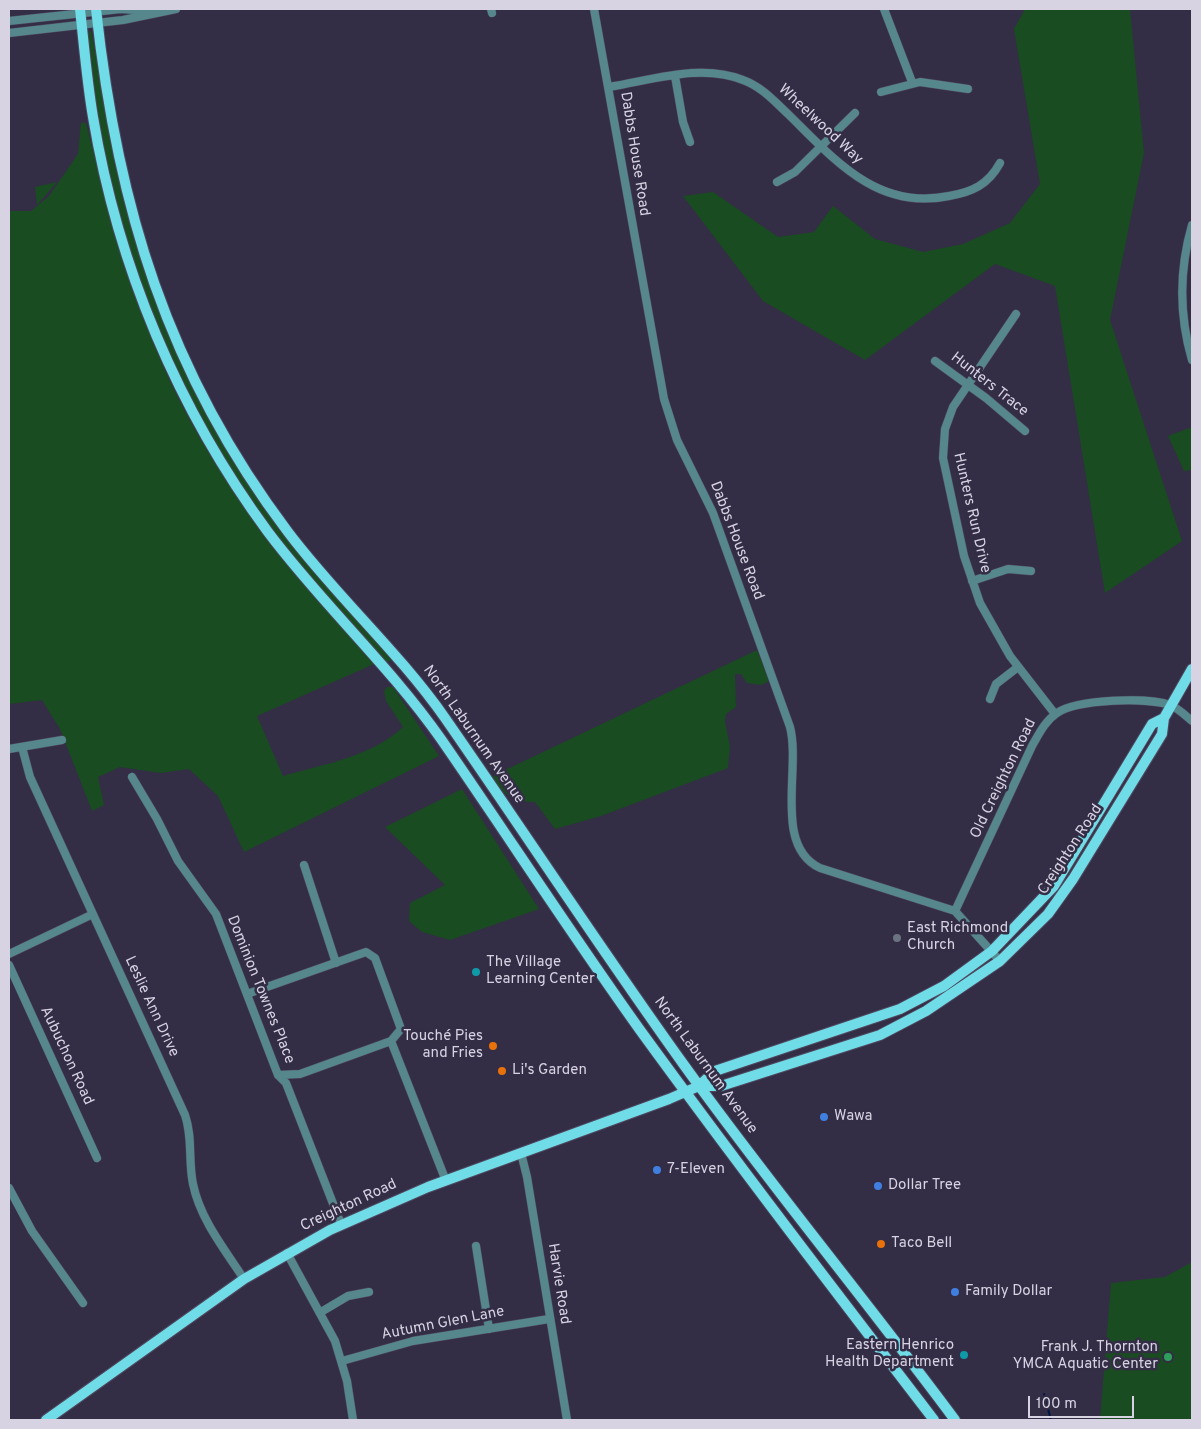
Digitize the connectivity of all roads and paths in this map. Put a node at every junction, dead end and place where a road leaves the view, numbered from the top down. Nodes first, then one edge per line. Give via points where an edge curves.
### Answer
1 (176, 9) edge
2 (594, 9) edge
3 (884, 9) edge
4 (97, 10) edge
5 (80, 11) edge
6 (156, 11) junction
7 (9, 21) edge
8 (98, 23) junction
9 (82, 25) junction
10 (9, 33) edge
11 (675, 76) junction
12 (912, 82) junction
13 (609, 87) junction
14 (968, 89) dead end
15 (881, 92) dead end
16 (854, 113) dead end
17 (690, 142) dead end
18 (822, 147) junction
19 (1000, 163) dead end
20 (777, 182) dead end
21 (1192, 225) edge
22 (1016, 314) dead end
23 (1192, 358) edge
24 (935, 361) dead end
25 (968, 384) junction
26 (1025, 431) dead end
27 (1031, 571) dead end
28 (972, 581) junction
29 (1018, 666) junction
30 (1192, 669) edge
31 (990, 699) dead end
32 (1171, 705) junction
33 (1055, 714) junction
34 (1164, 718) junction
35 (1192, 721) edge
36 (62, 740) dead end
37 (22, 747) junction
38 (9, 749) edge
39 (132, 777) dead end
40 (304, 865) dead end
41 (955, 911) junction
42 (93, 914) junction
43 (992, 951) junction
44 (9, 954) edge
45 (1000, 961) junction
46 (336, 963) junction
47 (9, 965) edge
48 (247, 994) junction
49 (391, 1041) junction
50 (278, 1075) junction
51 (700, 1086) junction
52 (685, 1092) junction
53 (521, 1153) junction
54 (97, 1158) dead end
55 (446, 1181) junction
56 (9, 1188) edge
57 (341, 1224) junction
58 (476, 1246) dead end
59 (287, 1253) junction
60 (244, 1279) junction
61 (369, 1292) dead end
62 (83, 1303) dead end
63 (321, 1312) junction
64 (549, 1319) junction
65 (489, 1329) junction
66 (342, 1361) junction
67 (46, 1420) edge
68 (353, 1420) edge
69 (567, 1420) edge
70 (934, 1420) edge
71 (955, 1420) edge

1 - 6 street
2 - 13 street, Dabbs House Road
3 - 12 street
4 - 5 street
4 - 6 street
4 - 8 main road, North Laburnum Avenue
5 - 7 street
5 - 9 main road, North Laburnum Avenue
6 - 8 street
8 - 9 street
8 - 51 main road, North Laburnum Avenue via 113,132 139,241 177,343 220,427 261,494 299,546 388,645 442,714
9 - 10 street
9 - 52 main road, North Laburnum Avenue via 93,118 125,251 173,374 209,441 244,497 296,568 439,736
11 - 13 street, Wheelwood Way
11 - 17 street
11 - 18 street, Wheelwood Way via 709,71 746,80 772,98
12 - 14 street
12 - 15 street
13 - 41 street, Dabbs House Road via 664,398 677,440 714,513 790,727 794,754 792,830 800,852 820,868
16 - 18 street
18 - 19 street, Wheelwood Way via 850,174 872,186 921,198 944,197 978,188 989,180
18 - 20 street
21 - 23 street via 1182,285 1183,314
22 - 25 street, Hunters Run Drive
24 - 25 street, Hunters Trace
25 - 26 street, Hunters Trace
25 - 28 street, Hunters Run Drive via 950,414 943,450 946,480
27 - 28 street via 1008,569
28 - 29 street, Hunters Run Drive via 993,629
29 - 31 street via 996,684
29 - 33 street, Hunters Run Drive
30 - 32 main road, Creighton Road
32 - 33 street, Old Creighton Road via 1132,701 1087,703
32 - 34 main road, Creighton Road
32 - 35 street
33 - 41 street, Old Creighton Road via 1032,746
34 - 43 main road, Creighton Road via 1152,724 1054,886
34 - 45 main road, Creighton Road via 1162,734 1073,880 1048,914
36 - 37 street
37 - 38 street
37 - 42 street, Leslie Ann Drive via 30,777
39 - 48 street, Dominion Townes Place via 178,861 216,914
40 - 46 street
41 - 43 street, Dabbs House Road
42 - 44 street
42 - 60 street, Leslie Ann Drive via 185,1115 191,1135 193,1185 200,1207
43 - 45 street, Dabbs House Road
43 - 51 main road, Creighton Road via 956,978 911,1004 715,1071
45 - 51 main road, Creighton Road via 926,1012 880,1035 721,1086
46 - 48 street
46 - 49 street via 366,952 375,958 402,1029
47 - 54 street, Aubuchon Road
48 - 50 street, Dominion Townes Place
49 - 50 street via 300,1074
49 - 55 street
50 - 57 street, Dominion Townes Place via 286,1083
51 - 52 main road, Creighton Road
51 - 71 main road, North Laburnum Avenue
52 - 53 main road, Creighton Road
52 - 70 main road, North Laburnum Avenue
53 - 55 main road, Creighton Road
53 - 64 street, Harvie Road
55 - 57 main road, Creighton Road
56 - 62 street via 32,1231
57 - 59 main road, Creighton Road
58 - 65 street
59 - 60 main road, Creighton Road
59 - 63 street
60 - 67 main road, Creighton Road
61 - 63 street via 348,1296
63 - 66 street
64 - 65 street, Autumn Glen Lane
64 - 69 street, Harvie Road
65 - 66 street, Autumn Glen Lane via 413,1341
66 - 68 street

